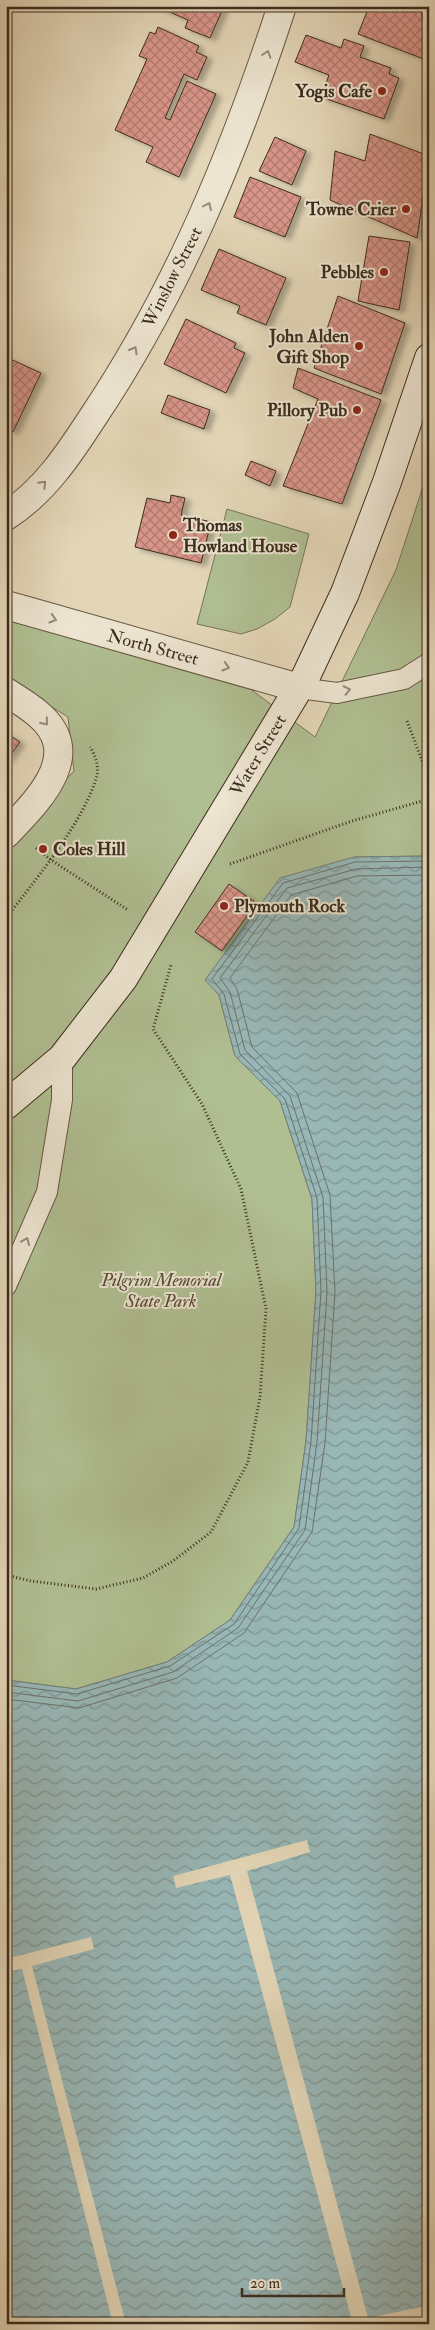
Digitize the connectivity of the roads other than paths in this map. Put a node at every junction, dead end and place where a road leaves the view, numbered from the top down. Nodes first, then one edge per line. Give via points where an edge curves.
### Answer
1 (281, 7) edge
2 (429, 358) edge
3 (6, 516) edge
4 (6, 606) edge
5 (429, 663) edge
6 (299, 688) junction
7 (6, 692) edge
8 (6, 834) edge
9 (62, 1058) junction
10 (6, 1105) edge
11 (6, 1286) edge

3 -> 1 street, Winslow Street via 21,506 60,467 110,393 165,296 215,190 254,93
2 - 6 street, Water Street via 345,593
4 -> 6 street, North Street
6 -> 5 lane via 337,693 404,679
6 - 9 street, Water Street via 123,979
7 -> 8 street via 39,715 54,733 58,747 58,766 43,796
9 - 10 street, Water Street
11 -> 9 lane via 47,1192 62,1100

